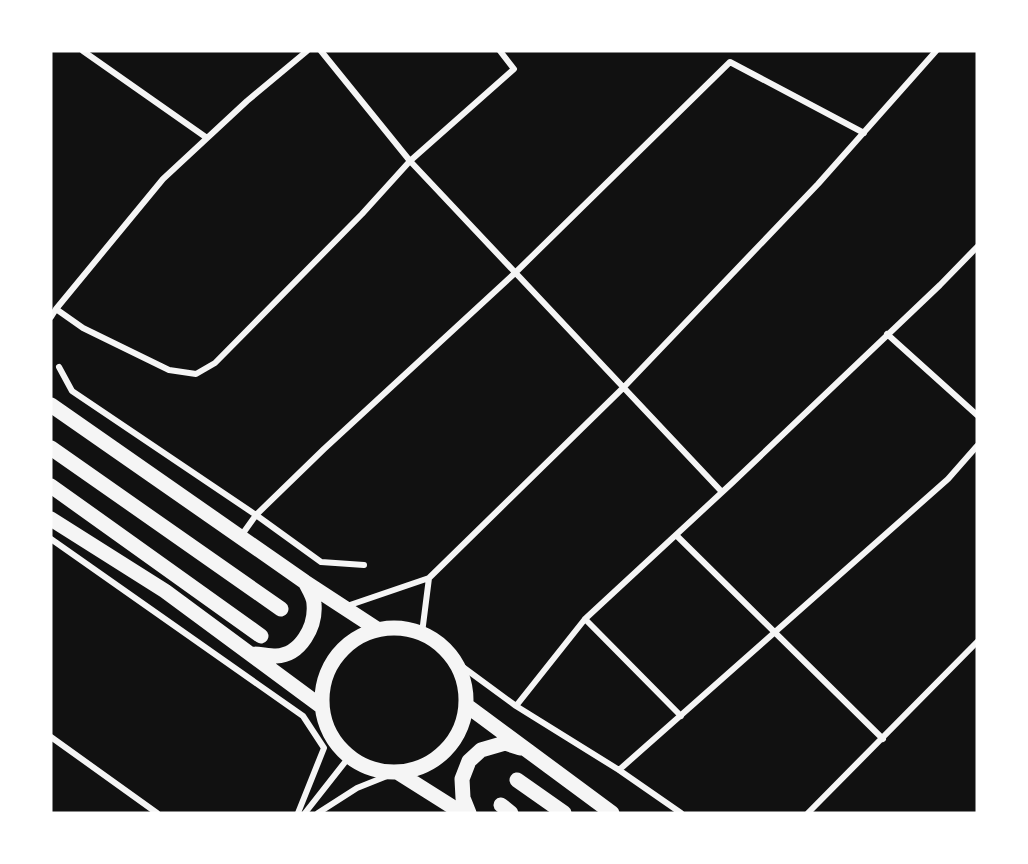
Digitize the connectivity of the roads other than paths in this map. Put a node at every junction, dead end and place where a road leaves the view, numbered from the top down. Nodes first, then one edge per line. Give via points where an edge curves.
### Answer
1 (83, 51) edge
2 (307, 51) edge
3 (321, 51) edge
4 (501, 51) edge
5 (936, 51) edge
6 (864, 133) junction
7 (207, 138) junction
8 (410, 161) junction
9 (977, 247) edge
10 (515, 273) junction
11 (56, 309) junction
12 (51, 317) edge
13 (887, 334) junction
14 (59, 367) dead end
15 (624, 387) junction
16 (51, 405) edge
17 (977, 415) edge
18 (977, 446) edge
19 (51, 448) edge
20 (51, 486) edge
21 (722, 492) junction
22 (256, 515) junction
23 (51, 519) edge
24 (676, 535) junction
25 (240, 537) junction
26 (51, 539) edge
27 (364, 565) dead end
28 (429, 578) junction
29 (305, 582) junction
30 (344, 607) junction
31 (282, 609) dead end
32 (585, 619) junction
33 (377, 629) junction
34 (422, 633) junction
35 (775, 633) junction
36 (261, 636) dead end
37 (977, 642) edge
38 (252, 654) junction
39 (456, 662) junction
40 (466, 705) junction
41 (516, 706) junction
42 (322, 707) junction
43 (681, 716) junction
44 (51, 737) edge
45 (883, 739) junction
46 (528, 752) junction
47 (350, 757) junction
48 (619, 770) junction
49 (397, 772) junction
50 (517, 780) dead end
51 (157, 813) edge
52 (298, 813) edge
53 (305, 813) edge
54 (318, 813) edge
55 (462, 813) edge
56 (469, 813) edge
57 (564, 813) edge
58 (612, 813) edge
59 (681, 813) edge
60 (808, 813) edge

1 - 7 street
2 - 7 street
3 - 8 street
4 - 8 street via 514,69
5 - 6 street
6 - 10 street via 730,62
6 - 15 street
7 - 11 street via 163,179
8 - 10 street
8 - 11 street via 215,363 196,374 169,370 83,328
9 - 13 street
10 - 15 street
10 - 22 street
11 - 12 street
13 - 17 street
13 - 21 street
14 - 22 street via 72,391
15 - 21 street
15 - 28 street
16 - 25 highway
18 - 35 street via 948,479
19 - 31 highway
20 - 36 highway
21 - 24 street
22 - 25 street
22 - 27 street via 321,562
23 - 38 highway via 165,591
24 - 32 street
24 - 35 street
25 - 29 highway
26 - 52 street via 303,716 324,748
28 - 30 street
28 - 34 street
29 - 30 highway
29 - 38 highway via 314,603 312,628 302,643 277,656
30 - 33 highway
32 - 41 street
32 - 43 street
33 - 34 highway via 400,627
33 - 42 highway via 358,636 341,649 329,666
34 - 39 highway via 441,645
35 - 43 street
35 - 45 street
37 - 45 street
38 - 42 highway
39 - 40 highway via 464,683
39 - 41 street
40 - 46 highway
40 - 49 highway via 463,723 444,752 414,769
41 - 48 street
42 - 47 highway via 327,726
43 - 48 street
44 - 51 street
45 - 60 street
46 - 56 highway via 505,742 481,750 469,760 462,779
46 - 58 highway
47 - 49 highway via 372,768
47 - 53 street
48 - 59 street
49 - 54 street via 357,788
49 - 55 highway
50 - 57 highway

